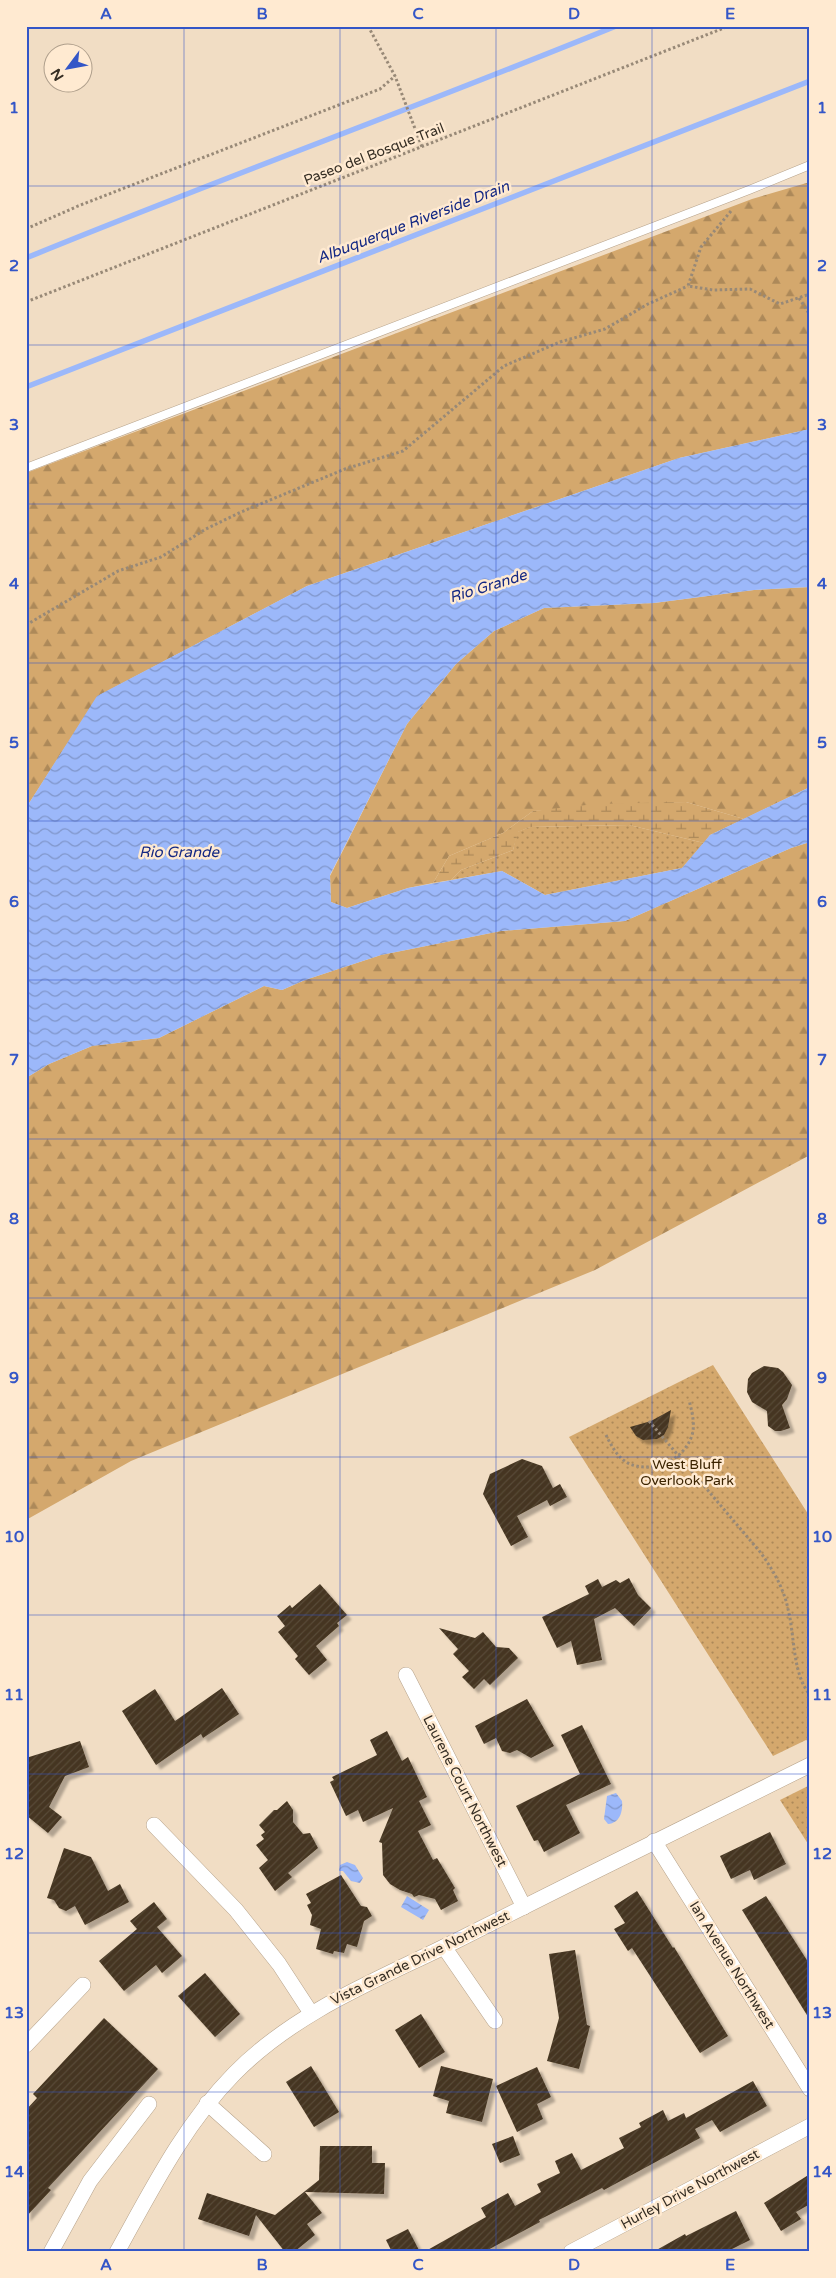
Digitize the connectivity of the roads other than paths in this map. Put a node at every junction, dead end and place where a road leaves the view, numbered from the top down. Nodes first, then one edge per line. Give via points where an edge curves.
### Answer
1 (810, 165) edge
2 (26, 468) edge
3 (406, 1675) dead end
4 (810, 1765) edge
5 (154, 1825) dead end
6 (654, 1842) junction
7 (524, 1907) junction
8 (444, 1947) junction
9 (83, 1985) dead end
10 (311, 2014) junction
11 (495, 2021) dead end
12 (26, 2046) edge
13 (810, 2089) edge
14 (207, 2103) junction
15 (149, 2104) dead end
16 (810, 2126) edge
17 (264, 2154) dead end
18 (51, 2252) edge
19 (117, 2252) edge
20 (571, 2252) edge

1 - 2 lane
3 - 7 street, Laurene Court Northwest
4 - 6 street, Vista Grande Drive Northwest
5 - 10 street via 236,1910 279,1964
6 - 7 street, Vista Grande Drive Northwest
6 - 13 street, Ian Avenue Northwest
7 - 8 street, Vista Grande Drive Northwest
8 - 10 street, Vista Grande Drive Northwest via 342,1995
8 - 11 street
9 - 12 street
10 - 14 street, Vista Grande Drive Northwest via 271,2041 235,2072
14 - 17 street
14 - 19 street, Vista Grande Drive Northwest via 180,2140
15 - 18 street via 90,2181
16 - 20 street, Hurley Drive Northwest

